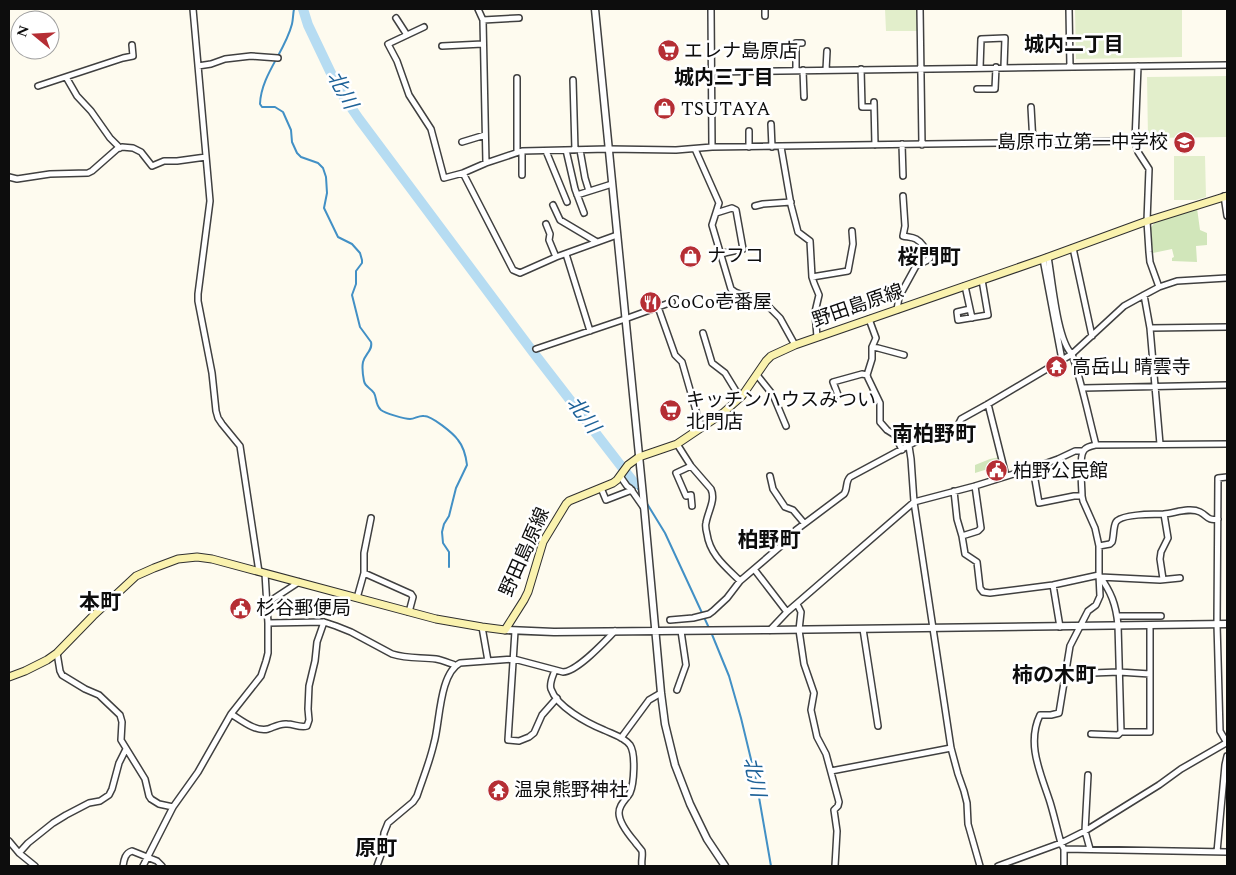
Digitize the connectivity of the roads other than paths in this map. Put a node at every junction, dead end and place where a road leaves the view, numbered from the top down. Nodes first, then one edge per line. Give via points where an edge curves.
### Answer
1 (193, 9) edge
2 (478, 9) edge
3 (595, 9) edge
4 (711, 9) edge
5 (765, 9) edge
6 (920, 9) edge
7 (1069, 9) edge
8 (765, 16) dead end
9 (396, 18) dead end
10 (519, 18) dead end
11 (483, 20) junction
12 (424, 27) dead end
13 (407, 35) junction
14 (802, 43) dead end
15 (484, 44) junction
16 (132, 45) dead end
17 (442, 46) dead end
18 (827, 51) dead end
19 (276, 58) dead end
20 (1227, 65) edge
21 (198, 66) junction
22 (1138, 66) junction
23 (996, 67) junction
24 (1004, 67) junction
25 (1070, 67) junction
26 (922, 68) junction
27 (980, 68) junction
28 (861, 69) junction
29 (796, 70) junction
30 (803, 70) junction
31 (826, 70) junction
32 (711, 72) junction
33 (66, 77) junction
34 (518, 78) dead end
35 (573, 80) dead end
36 (38, 86) dead end
37 (977, 89) dead end
38 (804, 97) dead end
39 (1031, 107) dead end
40 (771, 124) dead end
41 (749, 131) dead end
42 (485, 134) junction
43 (1135, 141) junction
44 (462, 142) dead end
45 (1033, 143) junction
46 (902, 144) junction
47 (875, 145) junction
48 (922, 145) junction
49 (712, 147) junction
50 (749, 147) junction
51 (772, 147) junction
52 (781, 147) junction
53 (120, 148) junction
54 (608, 149) junction
55 (695, 149) junction
56 (566, 150) junction
57 (578, 150) junction
58 (546, 151) junction
59 (519, 152) junction
60 (206, 156) junction
61 (486, 163) junction
62 (462, 173) junction
63 (522, 175) dead end
64 (903, 176) dead end
65 (9, 177) edge
66 (612, 184) junction
67 (589, 191) junction
68 (577, 195) junction
69 (903, 196) dead end
70 (1226, 196) edge
71 (567, 202) dead end
72 (790, 202) junction
73 (553, 205) dead end
74 (755, 206) dead end
75 (584, 213) dead end
76 (716, 213) junction
77 (1227, 216) edge
78 (1147, 221) junction
79 (546, 224) dead end
80 (852, 231) dead end
81 (617, 235) junction
82 (597, 242) junction
83 (1073, 248) junction
84 (566, 254) junction
85 (720, 254) junction
86 (556, 257) junction
87 (1046, 258) junction
88 (812, 277) junction
89 (1227, 278) edge
90 (982, 280) junction
91 (965, 286) junction
92 (1159, 287) junction
93 (1144, 295) junction
94 (672, 302) dead end
95 (658, 307) junction
96 (970, 308) junction
97 (897, 310) junction
98 (972, 318) junction
99 (625, 319) junction
100 (869, 319) junction
101 (1150, 328) junction
102 (1227, 328) edge
103 (590, 331) junction
104 (704, 333) dead end
105 (1092, 336) junction
106 (817, 337) junction
107 (795, 345) junction
108 (872, 347) junction
109 (536, 349) dead end
110 (1072, 354) junction
111 (904, 356) dead end
112 (1062, 360) junction
113 (757, 375) junction
114 (867, 375) junction
115 (1227, 385) edge
116 (1155, 386) junction
117 (1083, 388) junction
118 (838, 395) dead end
119 (742, 396) junction
120 (988, 404) junction
121 (786, 426) dead end
122 (701, 428) junction
123 (677, 444) junction
124 (1160, 444) junction
125 (1227, 444) edge
126 (1096, 445) junction
127 (909, 446) junction
128 (902, 450) junction
129 (1083, 452) junction
130 (639, 457) junction
131 (691, 466) junction
132 (1033, 468) junction
133 (622, 472) junction
134 (770, 476) dead end
135 (1006, 476) junction
136 (1227, 478) edge
137 (975, 486) junction
138 (601, 488) junction
139 (632, 490) junction
140 (954, 491) junction
141 (1082, 496) junction
142 (914, 502) junction
143 (692, 506) dead end
144 (644, 507) junction
145 (1164, 514) junction
146 (371, 518) dead end
147 (1218, 519) junction
148 (804, 523) junction
149 (962, 536) junction
150 (1098, 546) junction
151 (754, 569) junction
152 (262, 572) junction
153 (364, 573) junction
154 (1099, 576) junction
155 (1180, 578) dead end
156 (1163, 580) junction
157 (740, 581) junction
158 (299, 582) junction
159 (1053, 585) junction
160 (357, 598) junction
161 (267, 603) junction
162 (797, 604) junction
163 (410, 612) junction
164 (788, 612) junction
165 (1117, 616) junction
166 (1161, 616) dead end
167 (696, 618) junction
168 (670, 620) dead end
169 (324, 622) junction
170 (268, 623) junction
171 (1150, 624) junction
172 (1217, 624) junction
173 (1227, 624) edge
174 (1118, 625) junction
175 (1080, 626) junction
176 (482, 627) junction
177 (932, 627) junction
178 (1060, 627) junction
179 (863, 629) junction
180 (504, 630) junction
181 (770, 630) junction
182 (799, 630) junction
183 (515, 631) junction
184 (615, 631) junction
185 (656, 631) junction
186 (681, 631) junction
187 (695, 631) junction
188 (57, 653) junction
189 (514, 659) junction
190 (488, 661) junction
191 (455, 665) junction
192 (555, 670) junction
193 (1119, 672) junction
194 (1066, 674) junction
195 (1150, 674) junction
196 (9, 676) edge
197 (676, 690) dead end
198 (661, 692) junction
199 (557, 698) junction
200 (231, 714) junction
201 (878, 726) dead end
202 (1121, 732) junction
203 (1091, 734) dead end
204 (621, 738) junction
205 (1227, 743) edge
206 (951, 748) junction
207 (126, 749) junction
208 (1227, 756) edge
209 (830, 771) junction
210 (1088, 775) dead end
211 (173, 807) junction
212 (1085, 831) junction
213 (9, 841) edge
214 (1061, 843) junction
215 (1064, 849) junction
216 (1090, 849) junction
217 (1217, 852) junction
218 (1227, 852) edge
219 (19, 853) junction
220 (147, 857) junction
221 (1015, 864) edge
222 (35, 866) edge
223 (123, 866) edge
224 (143, 866) edge
225 (162, 866) edge
226 (377, 866) edge
227 (642, 866) edge
228 (724, 866) edge
229 (835, 866) edge
230 (980, 866) edge
231 (998, 866) edge
232 (1064, 866) edge

1 - 21 street
2 - 11 street
3 - 54 street
4 - 32 street
5 - 8 street
6 - 26 street
7 - 25 street
9 - 13 street
10 - 11 street
11 - 15 street
12 - 13 street
13 - 62 street via 388,44 409,95 431,129 444,178
14 - 29 street via 793,42
15 - 17 street
15 - 42 street
16 - 33 street via 133,56
18 - 31 street
19 - 21 street via 251,56
20 - 22 street
21 - 60 street
22 - 25 street
22 - 43 street
23 - 24 street
23 - 27 street
23 - 37 street via 995,89
24 - 25 street
24 - 27 street via 1005,38 981,39
26 - 27 street
26 - 28 street
26 - 48 street
28 - 31 street
28 - 47 street via 862,107 874,104
29 - 30 street
29 - 32 street
30 - 31 street
30 - 38 street
32 - 49 street
33 - 36 street
33 - 53 street via 77,96
34 - 59 street
35 - 57 street
39 - 45 street
40 - 51 street
41 - 50 street
42 - 44 street
42 - 61 street
43 - 45 street
43 - 78 street via 1149,169
45 - 48 street
46 - 47 street
46 - 48 street
46 - 64 street
47 - 52 street
49 - 50 street
49 - 55 street
50 - 51 street
51 - 52 street
52 - 72 street
53 - 60 street via 141,152 152,166 164,161
53 - 65 street via 88,173
54 - 55 street
54 - 57 street
54 - 66 street
55 - 76 street via 719,203
56 - 57 street
56 - 58 street
56 - 68 street
57 - 67 street
58 - 59 street
58 - 71 street
59 - 61 street
59 - 63 street
60 - 152 street via 210,210 198,301 216,412 240,446
61 - 62 street
62 - 86 street via 512,270 520,273
66 - 67 street
66 - 81 street
67 - 68 street
68 - 75 street
69 - 97 street via 903,236 920,241 930,258 916,266 899,297
70 - 77 street
70 - 78 main road, 野田島原線
72 - 74 street
72 - 88 street via 798,232 810,241
73 - 82 street via 560,220
76 - 85 street via 712,225
76 - 85 street via 732,208 736,210 743,249
78 - 83 main road, 野田島原線
78 - 92 street via 1150,262
79 - 86 street
80 - 88 street via 848,271
81 - 82 street
81 - 99 street
82 - 84 street
83 - 87 main road, 野田島原線
83 - 105 street
84 - 86 street
84 - 103 street
85 - 107 street via 731,289 767,305 780,318
87 - 90 main road, 野田島原線
87 - 110 street via 1060,326
87 - 112 street
88 - 106 street via 819,295 815,312
89 - 92 street via 1177,281
90 - 91 main road, 野田島原線
90 - 98 street via 988,315
91 - 96 street
91 - 97 main road, 野田島原線
92 - 93 street
93 - 101 street
93 - 105 street via 1124,306
94 - 95 street
95 - 99 street
95 - 122 street via 675,355 682,362
96 - 98 street
96 - 98 street via 957,312 958,320
97 - 100 main road, 野田島原線
99 - 103 street
99 - 130 street
100 - 106 main road, 野田島原線
100 - 108 street via 875,335
101 - 102 street
101 - 116 street
103 - 109 street
104 - 119 street via 712,363
105 - 110 street
106 - 107 main road, 野田島原線
107 - 113 main road, 野田島原線 via 771,356
108 - 111 street
108 - 114 street
110 - 112 street
110 - 117 street
112 - 120 street
113 - 119 main road, 野田島原線
113 - 121 street via 773,395
114 - 118 street via 833,382
114 - 128 street via 880,403 880,422 895,435
115 - 116 street
116 - 117 street
116 - 124 street
117 - 126 street
119 - 122 main road, 野田島原線
120 - 127 street via 961,419 958,427 930,434
120 - 135 street
122 - 123 main road, 野田島原線
123 - 130 main road, 野田島原線
123 - 131 street
124 - 125 street
124 - 126 street
126 - 129 street
127 - 128 street
127 - 142 street
128 - 148 street via 850,477 844,494
129 - 132 street via 1075,451
129 - 141 street
130 - 133 main road, 野田島原線
130 - 144 street
131 - 143 street via 676,473 686,496 691,495
131 - 157 street via 713,493 705,526 708,541 717,558
132 - 135 street
132 - 141 street via 1039,504
133 - 138 main road, 野田島原線 via 613,483
133 - 139 street
134 - 148 street via 785,507 793,510
135 - 137 street
136 - 147 street via 1218,478
137 - 140 street
137 - 149 street via 981,528
138 - 139 street via 606,500
138 - 180 main road, 野田島原線 via 569,500 562,507 541,547 528,592
139 - 144 street
140 - 142 street
140 - 149 street
141 - 150 street via 1095,528
142 - 162 street
142 - 177 street
144 - 185 street
145 - 147 street via 1190,510
145 - 150 street via 1136,515 1119,520 1115,524 1112,542
145 - 156 street via 1168,538 1160,559
146 - 153 street via 364,553
147 - 172 street
148 - 151 street
149 - 159 street via 965,554 977,562 983,592
150 - 154 street
151 - 157 street
151 - 164 street
152 - 158 main road
152 - 161 street
152 - 188 main road via 197,557 178,559 154,568 136,576
153 - 160 street
153 - 163 street via 411,594
154 - 156 street
154 - 159 street
154 - 165 street via 1110,590
154 - 175 street via 1099,600
155 - 156 street
157 - 167 street via 713,611
158 - 160 main road
158 - 161 street
159 - 178 street
160 - 163 main road
161 - 170 street
162 - 164 street
162 - 182 street via 801,612
163 - 176 main road
164 - 181 street
165 - 166 street
165 - 174 street
167 - 168 street
167 - 187 street
169 - 170 street
169 - 191 street via 392,654 436,659
169 - 200 street via 309,686 307,726 285,723 265,730
170 - 200 street via 268,653 261,676
171 - 172 street
171 - 174 street
171 - 195 street
172 - 173 street
172 - 205 street via 1220,732
174 - 175 street
174 - 193 street
175 - 178 street
175 - 194 street via 1070,646
176 - 180 main road
176 - 190 street
177 - 178 street
177 - 179 street
177 - 206 street
179 - 182 street
179 - 201 street
180 - 183 street
181 - 182 street
181 - 187 street
182 - 209 street via 804,664 814,693 811,710
183 - 184 street
183 - 189 street
184 - 185 street
184 - 192 street via 576,667 566,672
185 - 186 street
185 - 198 street
186 - 187 street
186 - 197 street via 686,665
188 - 196 main road
188 - 207 street via 62,675 99,696 120,715 121,740
189 - 190 street
189 - 192 street
189 - 199 street via 508,740 519,741 529,737
190 - 191 street
191 - 226 street via 445,685 435,742 417,796 388,823
192 - 199 street via 551,686
193 - 194 street
193 - 195 street
193 - 202 street
194 - 214 street via 1059,713 1040,715 1035,725 1034,743 1037,766
195 - 202 street via 1150,732
198 - 204 street via 649,700
198 - 228 street via 670,748 681,784 699,825
199 - 204 street via 577,716
200 - 211 street via 198,772
202 - 203 street
204 - 227 street via 632,748 634,761 631,790 620,807 619,815 629,836 641,850
205 - 212 street
206 - 209 street
206 - 230 street
207 - 211 street via 145,779 150,799
207 - 219 street via 109,795 60,819
208 - 217 street
209 - 229 street via 839,802 834,810 837,831
210 - 212 street
211 - 220 street
212 - 214 street
212 - 216 street
213 - 219 street
214 - 215 street
214 - 221 street
215 - 216 street
215 - 232 street
216 - 217 street
217 - 218 street
219 - 222 street
220 - 223 street via 130,852
220 - 224 street
220 - 225 street
221 - 231 street

